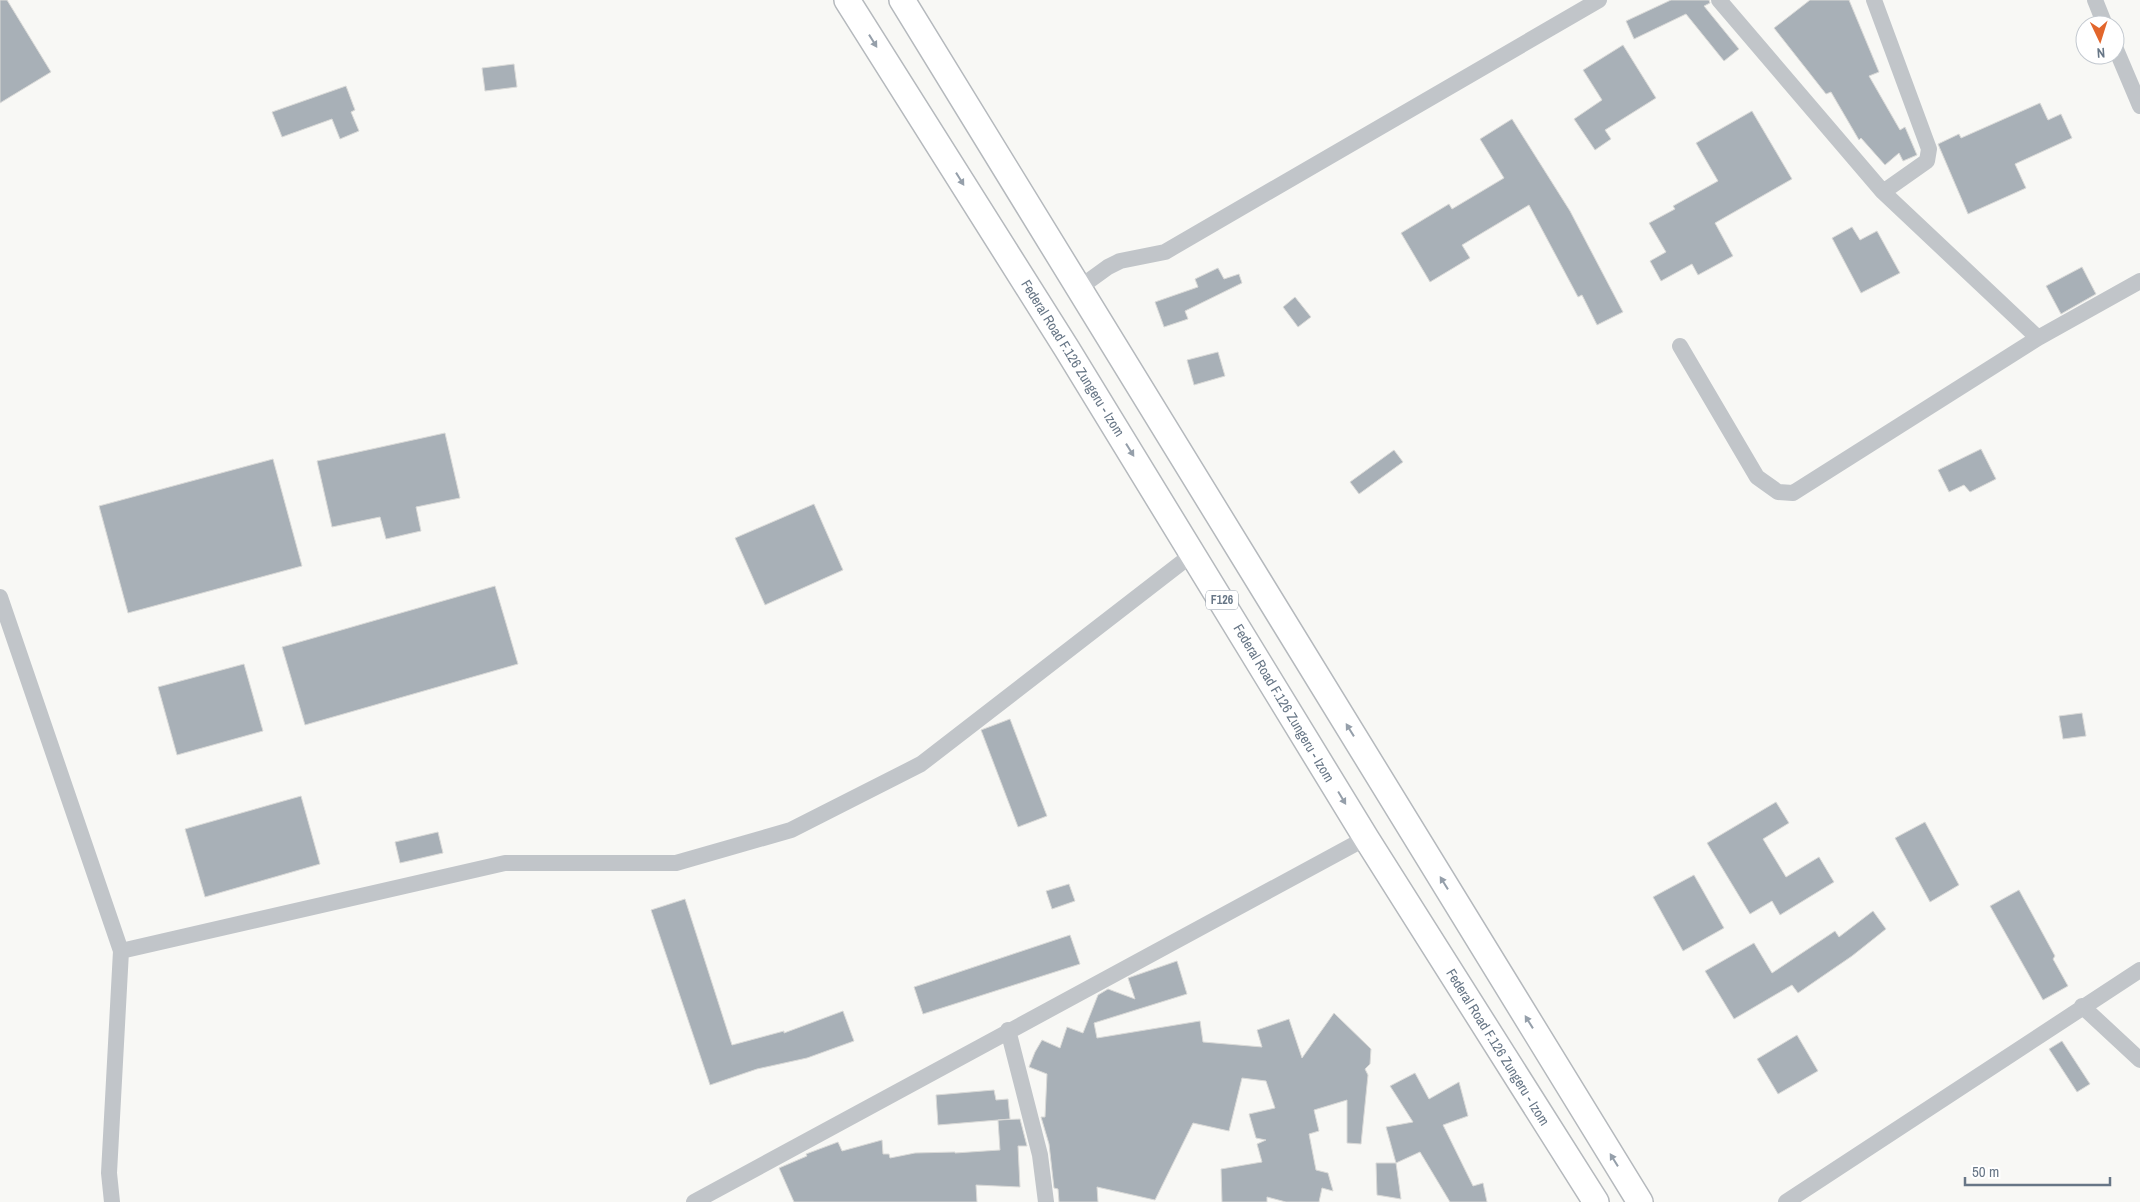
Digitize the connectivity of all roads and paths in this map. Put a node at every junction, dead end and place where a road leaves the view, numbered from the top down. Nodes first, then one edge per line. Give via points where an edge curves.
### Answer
1 (847, 0) edge
2 (902, 0) edge
3 (1599, 0) edge
4 (1719, 0) edge
5 (1874, 0) edge
6 (2095, 0) edge
7 (2102, 15) edge
8 (2123, 65) edge
9 (2140, 106) edge
10 (1883, 192) junction
11 (2140, 281) edge
12 (1079, 288) junction
13 (2038, 338) junction
14 (1680, 346) dead end
15 (1194, 553) junction
16 (0, 597) edge
17 (1366, 838) junction
18 (120, 951) junction
19 (2140, 970) edge
20 (2082, 1006) junction
21 (1008, 1030) junction
22 (2140, 1060) edge
23 (112, 1202) edge
24 (694, 1202) edge
25 (1046, 1202) edge
26 (1596, 1202) edge
27 (1640, 1202) edge
28 (1786, 1202) edge

1 -> 15 main road, Federal Road F.126 Zungeru - Izom / F126
2 - 12 main road
3 - 12 street via 1165,252 1120,261
4 - 10 street
5 - 10 street via 1929,149 1927,161
6 - 7 street
8 - 9 street
10 - 13 street
11 - 13 street
27 -> 12 main road
13 - 14 street via 1793,493 1778,492 1757,477
15 -> 17 main road, Federal Road F.126 Zungeru - Izom / F126
15 - 18 street via 921,764 791,830 676,863 505,863
16 - 18 street
17 - 21 street
17 - 26 main road, Federal Road F.126 Zungeru - Izom / F126
18 - 23 street via 109,1173
19 - 20 street
20 - 22 street
20 - 28 street
21 - 24 street
21 - 25 street via 1040,1154

